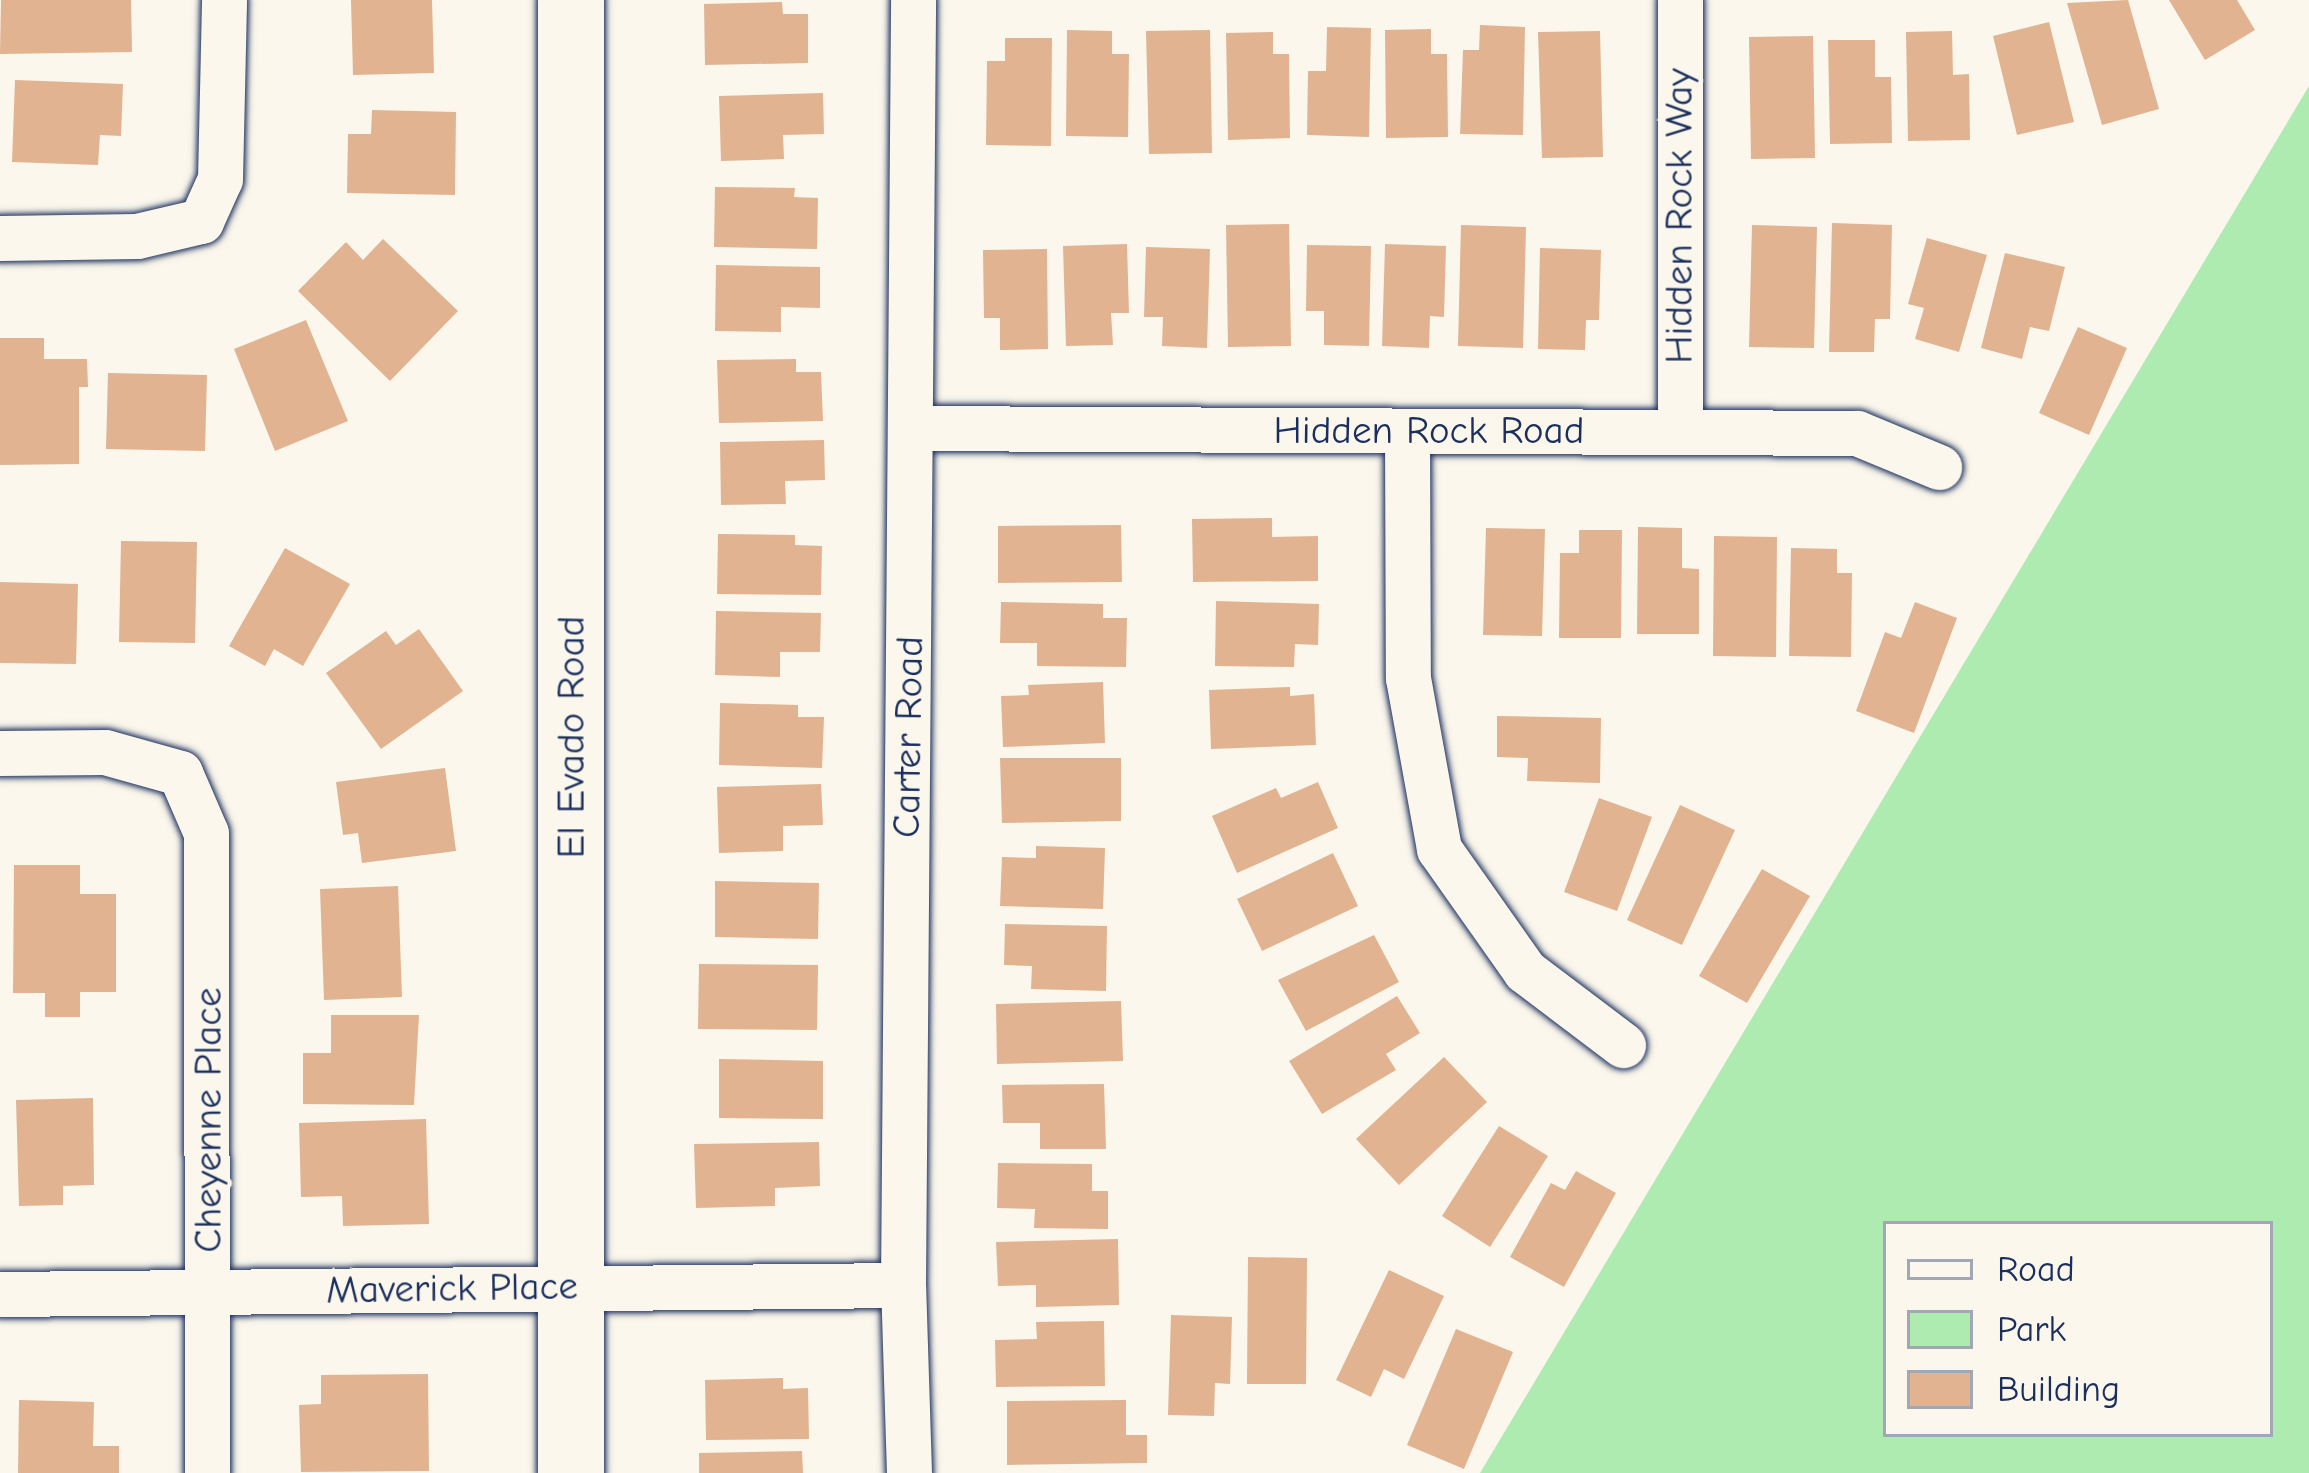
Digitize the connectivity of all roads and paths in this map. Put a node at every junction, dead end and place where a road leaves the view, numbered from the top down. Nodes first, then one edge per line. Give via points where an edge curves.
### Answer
1 (224, 0) edge
2 (571, 0) edge
3 (913, 0) edge
4 (1680, 0) edge
5 (0, 238) edge
6 (912, 428) junction
7 (1407, 430) junction
8 (1680, 432) junction
9 (1939, 467) dead end
10 (0, 753) edge
11 (1623, 1045) dead end
12 (904, 1285) junction
13 (572, 1288) junction
14 (210, 1292) junction
15 (0, 1294) edge
16 (207, 1473) edge
17 (571, 1473) edge
18 (910, 1473) edge

1 - 5 street via 220,179 201,220 137,236
2 - 13 main road, El Evado Road
3 - 6 street, Carter Road
4 - 8 street, Hidden Rock Way
6 - 7 street, Hidden Rock Road
6 - 12 street, Carter Road
7 - 8 street, Hidden Rock Road
7 - 11 street via 1408,678 1439,848 1525,970
8 - 9 street, Hidden Rock Road via 1857,433
10 - 14 street, Cheyenne Place via 105,752 180,773 206,833
12 - 13 street, Maverick Place
12 - 18 street, Carter Road
13 - 14 street, Maverick Place
13 - 17 main road, El Evado Road
14 - 15 street, Maverick Place
14 - 16 street, Cheyenne Place

